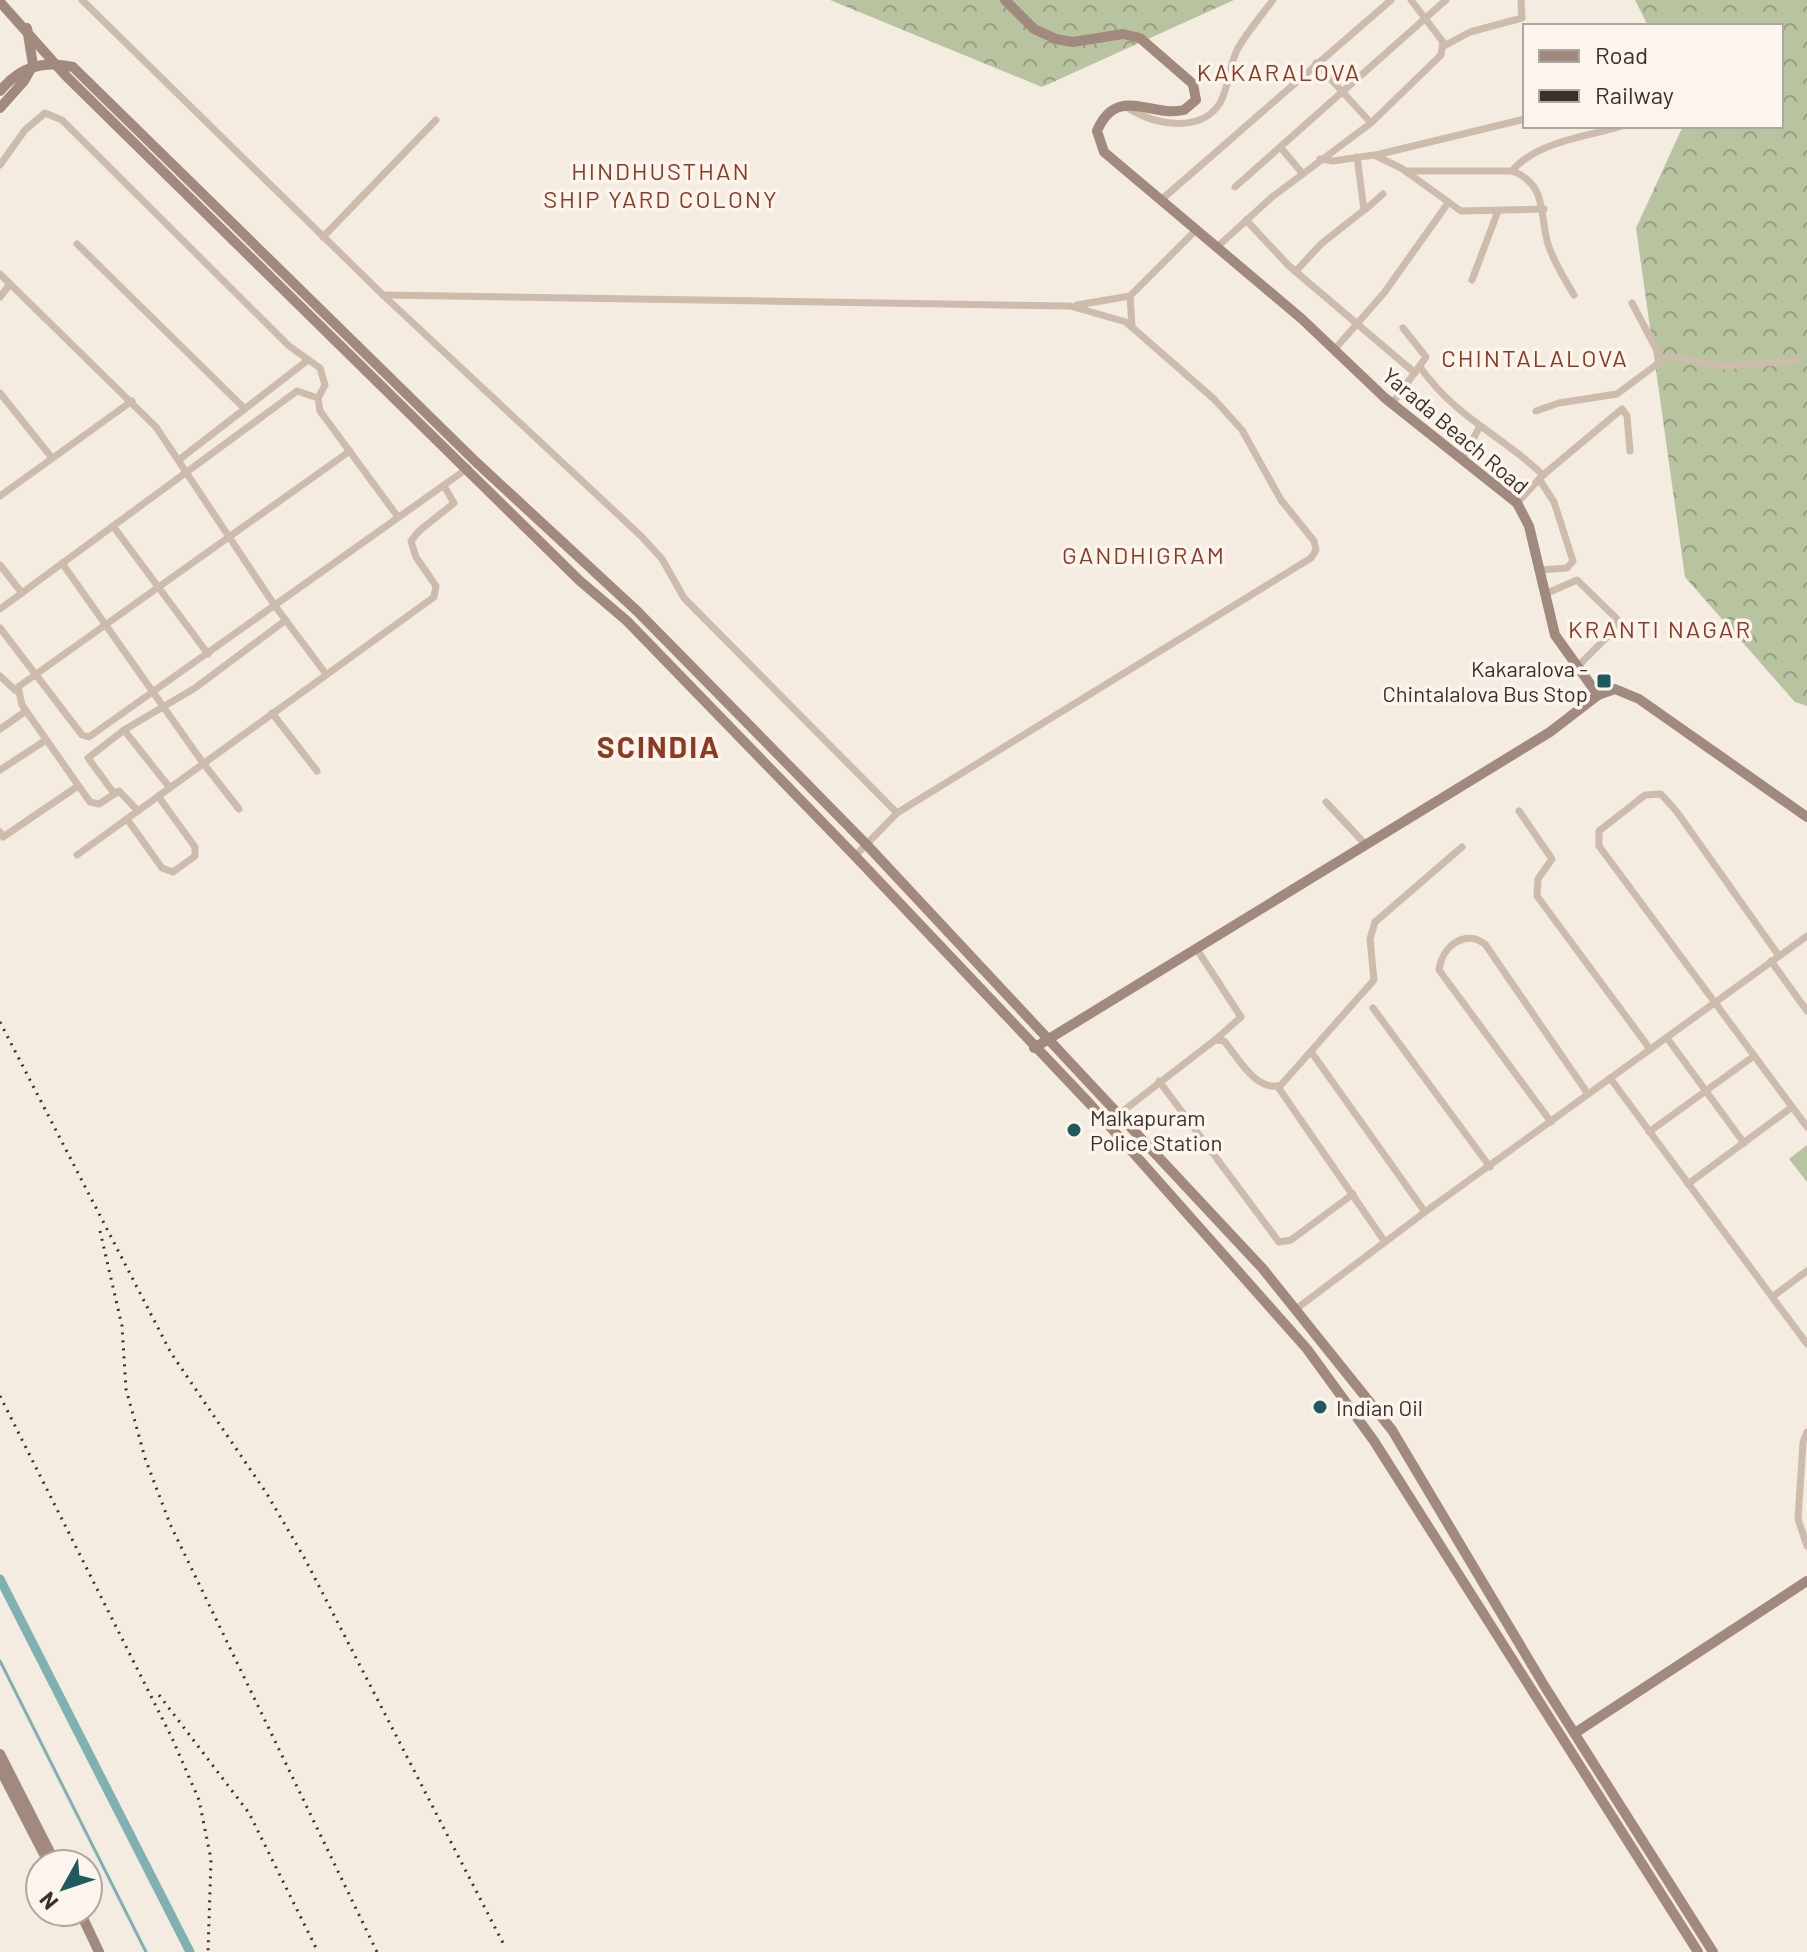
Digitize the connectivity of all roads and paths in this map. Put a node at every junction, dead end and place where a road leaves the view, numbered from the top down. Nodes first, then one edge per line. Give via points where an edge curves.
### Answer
1 (82, 0) edge
2 (1005, 0) edge
3 (1273, 0) edge
4 (1391, 0) edge
5 (1411, 0) edge
6 (1446, 0) edge
7 (1521, 0) edge
8 (0, 2) edge
9 (1423, 17) junction
10 (27, 28) junction
11 (1444, 46) junction
12 (59, 63) junction
13 (1316, 63) junction
14 (33, 65) junction
15 (0, 91) edge
16 (1342, 92) junction
17 (1123, 105) junction
18 (0, 108) edge
19 (1523, 119) edge
20 (436, 120) dead end
21 (1371, 123) junction
22 (1615, 128) edge
23 (1281, 148) junction
24 (1374, 155) junction
25 (1357, 157) junction
26 (1320, 159) junction
27 (0, 165) edge
28 (1406, 171) junction
29 (1512, 171) junction
30 (1303, 174) junction
31 (1235, 187) dead end
32 (1383, 194) dead end
33 (1161, 200) junction
34 (1448, 203) junction
35 (1544, 209) junction
36 (1364, 210) junction
37 (1498, 211) junction
38 (1246, 220) junction
39 (1196, 230) junction
40 (323, 237) junction
41 (77, 244) dead end
42 (1217, 247) junction
43 (1296, 271) junction
44 (0, 274) edge
45 (1472, 280) dead end
46 (10, 284) junction
47 (383, 295) junction
48 (1574, 295) dead end
49 (1130, 296) junction
50 (0, 297) edge
51 (1632, 303) dead end
52 (1070, 306) junction
53 (1357, 323) junction
54 (1132, 327) junction
55 (1403, 328) dead end
56 (1334, 350) junction
57 (308, 360) junction
58 (1662, 360) junction
59 (1796, 361) dead end
60 (1417, 370) junction
61 (0, 393) edge
62 (1610, 396) junction
63 (318, 398) junction
64 (132, 401) junction
65 (1392, 404) junction
66 (244, 408) junction
67 (1536, 411) dead end
68 (1614, 414) junction
69 (1479, 428) junction
70 (350, 451) junction
71 (1630, 451) dead end
72 (52, 458) junction
73 (180, 459) junction
74 (1462, 460) junction
75 (476, 462) junction
76 (466, 470) junction
77 (187, 472) junction
78 (1541, 477) junction
79 (444, 486) junction
80 (0, 496) edge
81 (1517, 503) junction
82 (398, 517) junction
83 (113, 526) junction
84 (230, 538) junction
85 (62, 563) junction
86 (0, 565) edge
87 (1540, 570) junction
88 (158, 587) junction
89 (22, 593) junction
90 (1545, 594) junction
91 (275, 606) junction
92 (0, 609) edge
93 (286, 620) junction
94 (105, 624) junction
95 (0, 628) edge
96 (208, 654) junction
97 (1577, 667) junction
98 (36, 673) junction
99 (326, 674) junction
100 (0, 676) edge
101 (16, 691) junction
102 (154, 693) junction
103 (1598, 695) junction
104 (162, 707) junction
105 (26, 711) junction
106 (272, 713) junction
107 (0, 729) edge
108 (124, 730) junction
109 (46, 740) junction
110 (203, 763) junction
111 (0, 770) edge
112 (317, 771) dead end
113 (804, 783) junction
114 (78, 786) junction
115 (170, 788) junction
116 (113, 792) junction
117 (794, 793) junction
118 (158, 796) junction
119 (1326, 802) dead end
120 (239, 809) dead end
121 (138, 811) junction
122 (1519, 811) dead end
123 (897, 813) junction
124 (1807, 817) edge
125 (127, 819) junction
126 (0, 832) edge
127 (865, 843) junction
128 (1366, 845) junction
129 (1462, 847) dead end
130 (77, 855) dead end
131 (855, 856) junction
132 (1807, 936) edge
133 (1195, 947) junction
134 (1779, 956) junction
135 (1771, 961) junction
136 (1715, 1002) junction
137 (1373, 1008) dead end
138 (1807, 1011) edge
139 (1047, 1038) junction
140 (1667, 1038) junction
141 (1215, 1040) junction
142 (1034, 1048) junction
143 (1650, 1049) junction
144 (1312, 1053) junction
145 (1754, 1056) junction
146 (1610, 1078) junction
147 (1159, 1081) junction
148 (1278, 1087) junction
149 (1706, 1090) junction
150 (1588, 1094) junction
151 (1792, 1107) junction
152 (1119, 1114) junction
153 (1551, 1122) junction
154 (1807, 1127) edge
155 (1649, 1132) junction
156 (1744, 1143) junction
157 (1490, 1167) junction
158 (1688, 1184) junction
159 (1353, 1194) junction
160 (1425, 1212) junction
161 (1385, 1242) junction
162 (1807, 1271) edge
163 (1772, 1297) junction
164 (1296, 1309) junction
165 (1807, 1344) edge
166 (1807, 1432) edge
167 (1807, 1546) edge
168 (1807, 1581) edge
169 (1575, 1733) junction
170 (0, 1754) edge
171 (0, 1769) edge
172 (1645, 1842) junction
173 (41, 1848) edge
174 (48, 1848) edge
175 (1635, 1848) junction
176 (81, 1928) edge
177 (88, 1928) edge
178 (91, 1952) edge
179 (99, 1952) edge
180 (1698, 1952) edge
181 (1713, 1952) edge

1 - 40 street
2 - 17 main road via 1034,29 1056,39 1073,42 1123,34 1140,38 1198,92 1191,106 1176,112
3 - 17 street via 1238,49 1223,98 1211,113 1163,123 1144,119
4 - 13 street
5 - 9 street
6 - 9 street
7 - 11 street via 1522,18 1470,32
8 - 10 main road
9 - 11 street
9 - 16 street
10 - 12 main road
10 - 14 main road
11 - 21 street via 1441,55
12 - 14 main road
12 - 75 main road via 73,67 92,85
12 - 76 main road via 66,76
13 - 16 street
13 - 33 street
14 - 15 main road via 15,73
14 - 18 main road
16 - 21 street
16 - 23 street
17 - 33 main road, Yarada Beach Road via 1100,124 1099,144
19 - 24 street
20 - 40 street
21 - 26 street
22 - 29 street via 1539,151
23 - 30 street
23 - 31 street
24 - 25 street
24 - 28 street
25 - 26 street
25 - 36 street
26 - 30 street
27 - 57 street via 34,120 53,113
28 - 29 street
28 - 34 street
29 - 35 street via 1535,187
30 - 38 street
32 - 36 street
33 - 39 main road, Yarada Beach Road
34 - 37 street via 1461,211
34 - 53 street
35 - 37 street
35 - 48 street via 1549,248
36 - 43 street
37 - 45 street
38 - 42 street
38 - 43 street
39 - 42 main road, Yarada Beach Road
39 - 49 street
40 - 47 street
41 - 66 street
42 - 56 main road, Yarada Beach Road
43 - 53 street
44 - 46 street
46 - 50 street
46 - 64 street
47 - 52 street
47 - 123 street via 641,536 662,559 684,598
49 - 52 street
49 - 54 street
51 - 58 street
52 - 54 street via 1105,313
53 - 56 street
53 - 60 street
54 - 123 street via 1196,381 1242,430 1316,550 1311,558
55 - 60 street via 1426,357
56 - 65 main road, Yarada Beach Road
57 - 63 street via 324,375
57 - 66 street
58 - 59 street via 1678,355 1724,366
58 - 62 street
60 - 65 street
60 - 69 street
61 - 72 street
62 - 67 street
62 - 68 street
63 - 70 street via 320,411
63 - 77 street via 297,391
64 - 72 street
64 - 73 street
65 - 74 main road, Yarada Beach Road
66 - 73 street
68 - 71 street via 1626,412
68 - 78 street
69 - 74 street
69 - 78 street via 1511,445
70 - 82 street
70 - 84 street
72 - 80 street
73 - 77 street
74 - 81 main road, Yarada Beach Road
75 - 76 street
75 - 113 main road via 637,611
76 - 79 street
76 - 117 main road via 627,621
77 - 83 street
77 - 84 street
78 - 81 street
78 - 87 street via 1573,561 1567,568
79 - 82 street
79 - 99 street via 454,503 411,541 436,586 434,597
81 - 87 main road, Yarada Beach Road
82 - 91 street
83 - 85 street
83 - 88 street
84 - 88 street
84 - 91 street
85 - 89 street
85 - 94 street
86 - 89 street
87 - 90 main road, Yarada Beach Road
88 - 94 street
88 - 96 street
89 - 92 street
90 - 97 main road, Yarada Beach Road via 1555,635
90 - 97 street via 1572,581 1582,582 1617,619 1613,631
91 - 93 street
91 - 96 street
93 - 99 street
93 - 104 street
94 - 98 street
94 - 102 street
95 - 98 street
96 - 102 street
97 - 103 main road, Yarada Beach Road
98 - 101 street
98 - 102 street via 82,735 89,737
99 - 106 street
100 - 101 street
101 - 105 street
102 - 104 street
103 - 124 main road via 1615,689 1639,699
103 - 128 main road via 1550,732
104 - 108 street
104 - 110 street
105 - 107 street
105 - 109 street
106 - 110 street
106 - 112 street
108 - 115 street
108 - 116 street via 88,758
109 - 111 street
109 - 114 street
110 - 115 street
110 - 120 street
113 - 117 main road
113 - 127 main road
114 - 116 street via 94,805
114 - 126 street via 3,837
115 - 118 street
116 - 121 street via 125,794
117 - 131 main road
118 - 121 street
118 - 125 street via 195,847 195,856 184,867 173,872 162,868
119 - 128 street
121 - 125 street
122 - 143 street via 1552,859 1538,879 1537,896
123 - 127 street
125 - 130 street
127 - 131 street
127 - 139 main road
128 - 133 main road
129 - 144 street via 1375,922 1370,939 1374,980
131 - 142 main road
132 - 134 street
133 - 139 main road
133 - 141 street via 1240,1011 1238,1022
134 - 135 street
134 - 136 street via 1669,801 1661,794 1645,795 1599,831 1599,846
135 - 136 street
135 - 138 street
136 - 140 street
136 - 145 street
137 - 157 street
139 - 142 main road
139 - 152 main road
140 - 143 street
140 - 149 street
141 - 147 street
141 - 148 street via 1224,1041 1252,1076
142 - 175 main road via 1099,1114 1333,1382
143 - 146 street
144 - 148 street
144 - 160 street
145 - 149 street
145 - 151 street
146 - 150 street
146 - 155 street
147 - 152 street
147 - 159 street via 1279,1242 1291,1240
148 - 159 street
149 - 155 street
149 - 156 street
150 - 153 street
150 - 153 street via 1485,944 1475,936 1464,937 1446,953 1439,970
151 - 154 street
151 - 156 street
152 - 164 main road
153 - 157 street
155 - 158 street
156 - 158 street
157 - 160 street
158 - 163 street
159 - 161 street
160 - 161 street
161 - 164 street
162 - 163 street
163 - 165 street
164 - 169 main road via 1392,1430
166 - 167 street via 1798,1519
168 - 169 main road
169 - 172 main road
170 - 174 main road
171 - 173 main road
172 - 175 main road
172 - 181 main road
175 - 180 main road
176 - 178 main road
177 - 179 main road

